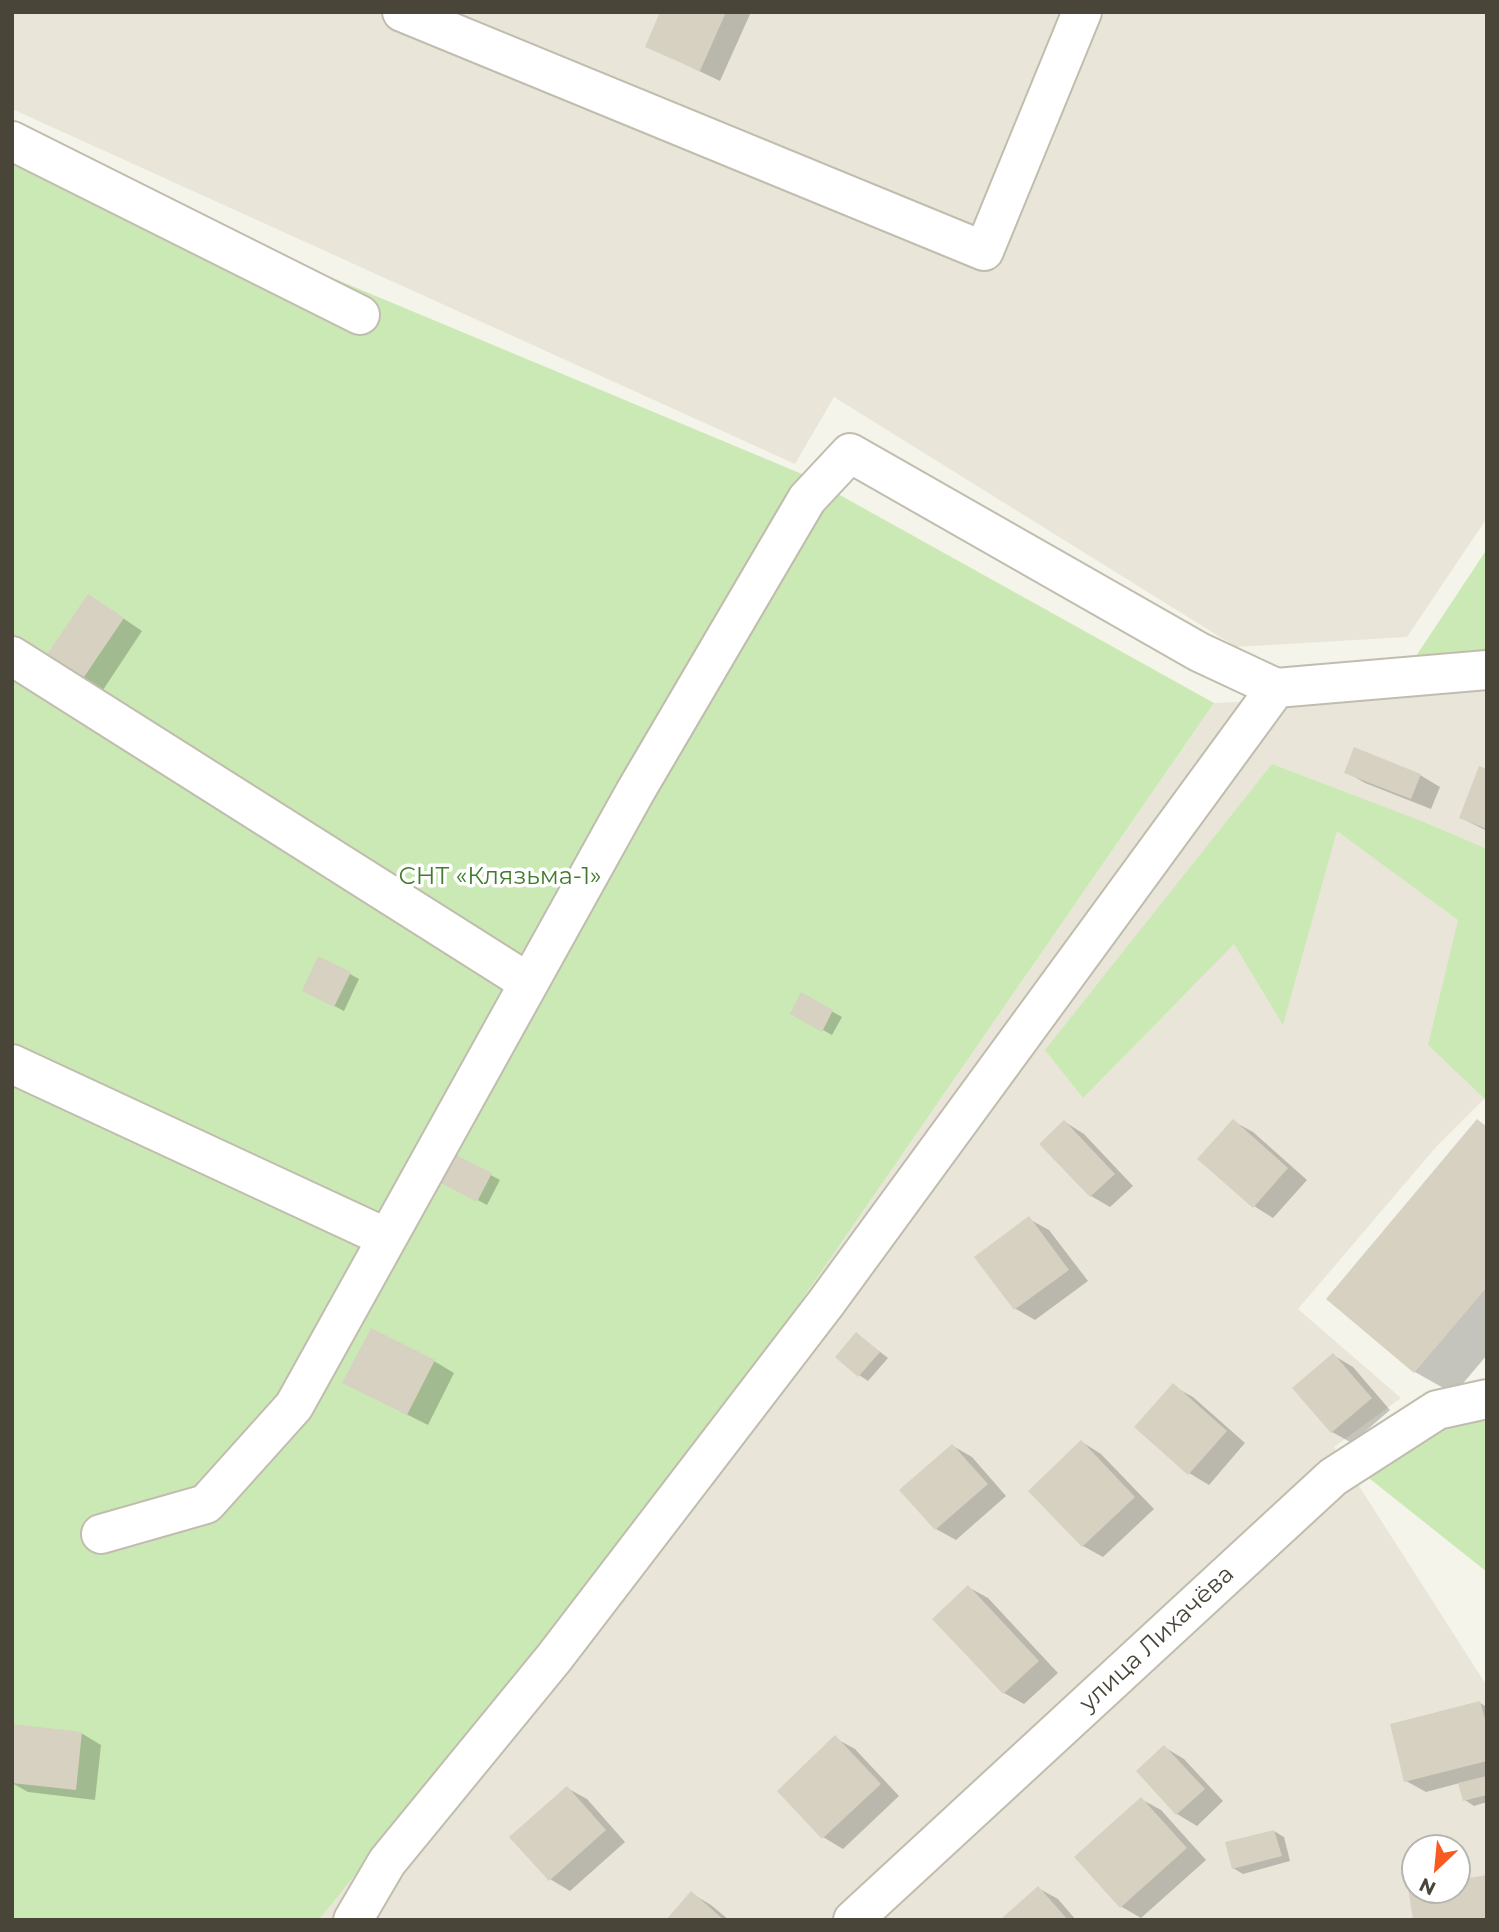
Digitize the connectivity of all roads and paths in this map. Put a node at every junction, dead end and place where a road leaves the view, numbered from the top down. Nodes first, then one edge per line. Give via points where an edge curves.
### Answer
1 (402, 12) edge
2 (1082, 12) edge
3 (12, 141) edge
4 (359, 315) dead end
5 (12, 656) edge
6 (1487, 670) edge
7 (1276, 688) junction
8 (529, 983) junction
9 (12, 1064) edge
10 (387, 1238) junction
11 (1487, 1399) edge
12 (101, 1534) dead end
13 (353, 1920) edge
14 (853, 1920) edge

1 - 2 street via 984,251
3 - 4 street
5 - 8 street
6 - 7 street
7 - 8 street via 1199,652 850,453 807,499
7 - 13 street via 826,1303 554,1658 387,1862
8 - 10 street
9 - 10 street
10 - 12 street via 294,1406 206,1504
11 - 14 street, улица Лихачёва via 1437,1410 1333,1477

